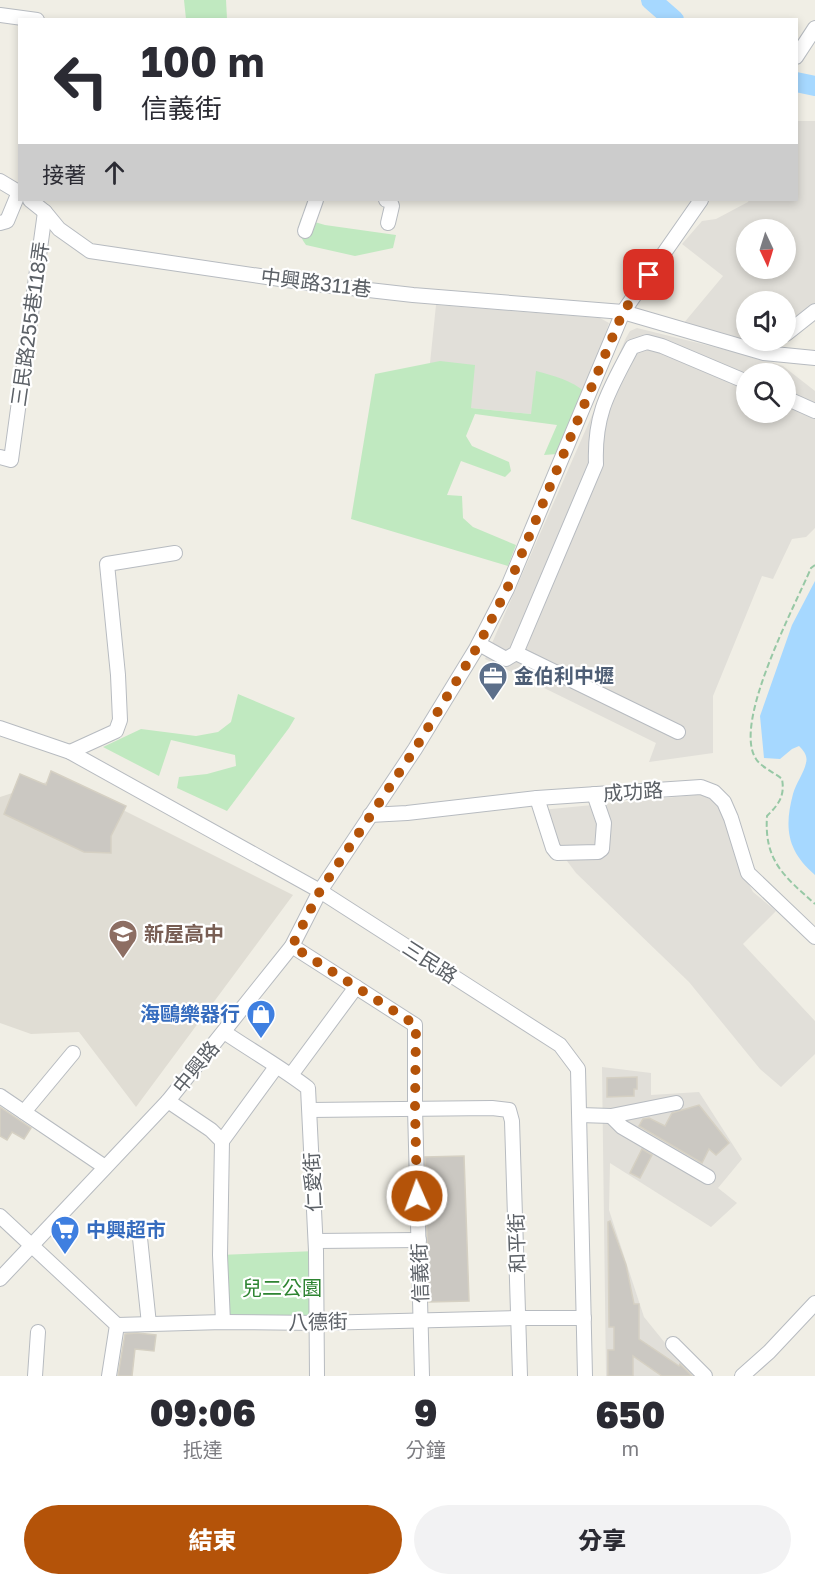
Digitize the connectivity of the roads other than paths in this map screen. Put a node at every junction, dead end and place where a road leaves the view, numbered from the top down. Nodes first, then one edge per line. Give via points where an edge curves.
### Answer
1 (0, 15) edge
2 (22, 18) edge
3 (813, 31) edge
4 (798, 54) edge
5 (0, 181) edge
6 (18, 191) edge
7 (18, 194) edge
8 (31, 201) edge
9 (316, 201) edge
10 (390, 201) edge
11 (700, 201) edge
12 (45, 212) junction
13 (0, 223) edge
14 (388, 223) dead end
15 (305, 231) dead end
16 (815, 311) edge
17 (623, 312) junction
18 (796, 326) edge
19 (765, 353) joint
20 (815, 358) edge
21 (736, 377) edge
22 (796, 402) edge
23 (815, 411) edge
24 (0, 457) edge
25 (176, 553) dead end
26 (479, 644) junction
27 (516, 653) junction
28 (0, 728) edge
29 (678, 732) dead end
30 (70, 752) junction
31 (594, 794) junction
32 (537, 798) junction
33 (370, 815) junction
34 (320, 891) junction
35 (815, 937) edge
36 (292, 946) junction
37 (356, 987) junction
38 (224, 1032) junction
39 (73, 1053) dead end
40 (276, 1067) junction
41 (291, 1075) junction
42 (0, 1096) edge
43 (168, 1101) junction
44 (676, 1103) dead end
45 (415, 1108) junction
46 (310, 1110) junction
47 (24, 1112) junction
48 (580, 1115) junction
49 (611, 1116) junction
50 (222, 1141) junction
51 (105, 1167) junction
52 (708, 1177) dead end
53 (0, 1216) edge
54 (140, 1238) dead end
55 (419, 1240) junction
56 (316, 1241) junction
57 (32, 1246) junction
58 (0, 1279) edge
59 (815, 1303) edge
60 (519, 1318) junction
61 (584, 1318) junction
62 (422, 1320) junction
63 (223, 1322) junction
64 (318, 1323) junction
65 (149, 1324) junction
66 (117, 1325) junction
67 (38, 1332) dead end
68 (673, 1344) dead end
69 (35, 1376) edge
70 (109, 1376) edge
71 (317, 1376) edge
72 (422, 1376) edge
73 (520, 1376) edge
74 (585, 1376) edge
75 (705, 1376) edge
76 (742, 1376) edge

1 - 2 street
3 - 4 street
5 - 6 street
7 - 13 street via 7,221
8 - 12 street, 中興路311巷
9 - 15 street
10 - 14 street
11 - 17 street, 中興路
12 - 17 street, 中興路311巷 via 59,229 90,251 307,283
12 - 24 street, 三民路255巷118弄 via 11,460
16 - 18 street
17 - 19 street, 中興路311巷
17 - 26 street, 中興路 via 507,589
19 - 20 street, 中興路311巷
21 - 27 street via 662,346 647,342 632,347 601,411 595,439 597,464
22 - 23 street
25 - 30 street via 106,564 120,720 116,731
26 - 27 street via 506,659
26 - 33 street, 中興路
27 - 29 street
28 - 30 street, 三民路
30 - 34 street, 三民路
31 - 32 street, 成功路
31 - 32 street via 604,823 602,849 598,852 557,853
31 - 35 street, 成功路 via 701,787 714,792 731,818 748,873
32 - 33 street, 成功路
33 - 34 street, 中興路
34 - 36 street, 中興路
34 - 48 street, 三民路 via 560,1045 578,1069
36 - 37 street
36 - 38 street, 中興路
37 - 41 street
37 - 45 street, 信義街 via 416,1025
38 - 40 street, 仁愛街
38 - 43 street, 中興路
39 - 47 street
40 - 41 street, 仁愛街
40 - 50 street
41 - 46 street, 仁愛街 via 308,1089
42 - 47 street
43 - 50 street
43 - 51 street, 中興路
44 - 49 street
45 - 46 street
45 - 55 street, 信義街
45 - 60 street, 和平街 via 509,1110
46 - 56 street, 仁愛街
47 - 51 street
48 - 49 street
48 - 61 street, 三民路
49 - 52 street via 622,1127
50 - 63 street
51 - 57 street, 中興路
53 - 57 street
54 - 65 street
55 - 56 street
55 - 62 street, 信義街
56 - 64 street, 仁愛街
57 - 58 street, 中興路
57 - 66 street
59 - 76 street
60 - 61 street, 八德街
60 - 62 street, 八德街
60 - 73 street, 和平街
61 - 74 street, 三民路
62 - 64 street, 八德街
62 - 72 street, 信義街
63 - 64 street, 八德街
63 - 65 street, 八德街
64 - 71 street, 仁愛街
65 - 66 street, 八德街
66 - 70 street
67 - 69 street
68 - 75 street

